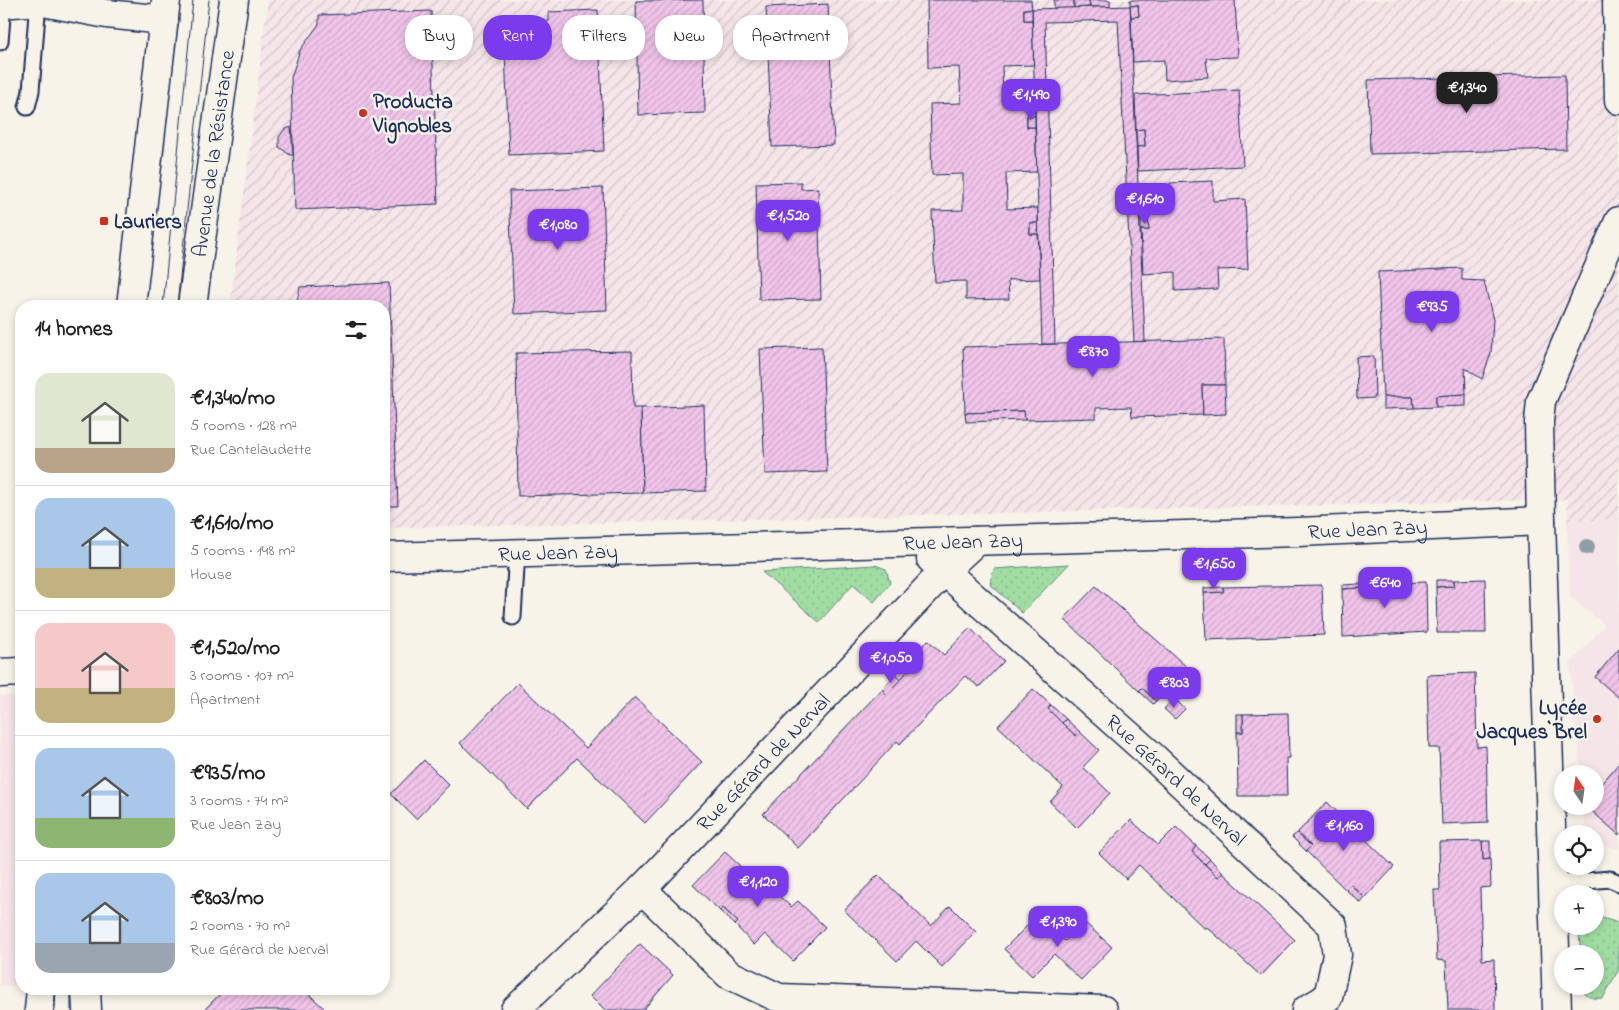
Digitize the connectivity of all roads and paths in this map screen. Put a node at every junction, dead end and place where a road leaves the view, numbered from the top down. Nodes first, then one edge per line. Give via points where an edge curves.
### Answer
1 (234, 0) edge
2 (1617, 0) edge
3 (38, 1) junction
4 (2, 5) edge
5 (165, 10) edge
6 (0, 42) edge
7 (1619, 100) edge
8 (27, 107) dead end
9 (1619, 221) edge
10 (133, 300) edge
11 (193, 300) edge
12 (1541, 521) junction
13 (976, 541) junction
14 (910, 543) junction
15 (517, 552) junction
16 (390, 557) edge
17 (945, 570) junction
18 (513, 617) dead end
19 (15, 672) edge
20 (0, 673) edge
21 (1619, 883) edge
22 (1552, 884) junction
23 (642, 889) junction
24 (40, 995) edge
25 (87, 995) edge
26 (39, 1010) edge
27 (88, 1010) edge
28 (514, 1010) edge
29 (1103, 1010) edge
30 (1306, 1010) edge
31 (1557, 1010) edge

1 - 11 street, Avenue de la Résistance
2 - 7 street
3 - 4 street
3 - 5 street via 107,14
3 - 8 lane
4 - 6 lane
5 - 10 street
9 - 12 street via 1541,401
12 - 13 street, Rue Jean Zay
12 - 22 street
13 - 14 street, Rue Jean Zay
13 - 17 street, Rue Gérard de Nerval
14 - 15 street, Rue Jean Zay
14 - 17 street, Rue Gérard de Nerval
15 - 16 street, Rue Jean Zay
15 - 18 lane
17 - 23 street, Rue Gérard de Nerval
17 - 30 street, Rue Gérard de Nerval via 1333,926 1337,955 1328,997
19 - 20 street
21 - 22 lane via 1610,879
22 - 31 street
23 - 28 street, Rue Gérard de Nerval
23 - 29 street via 728,974 779,998
24 - 26 street
25 - 27 street

